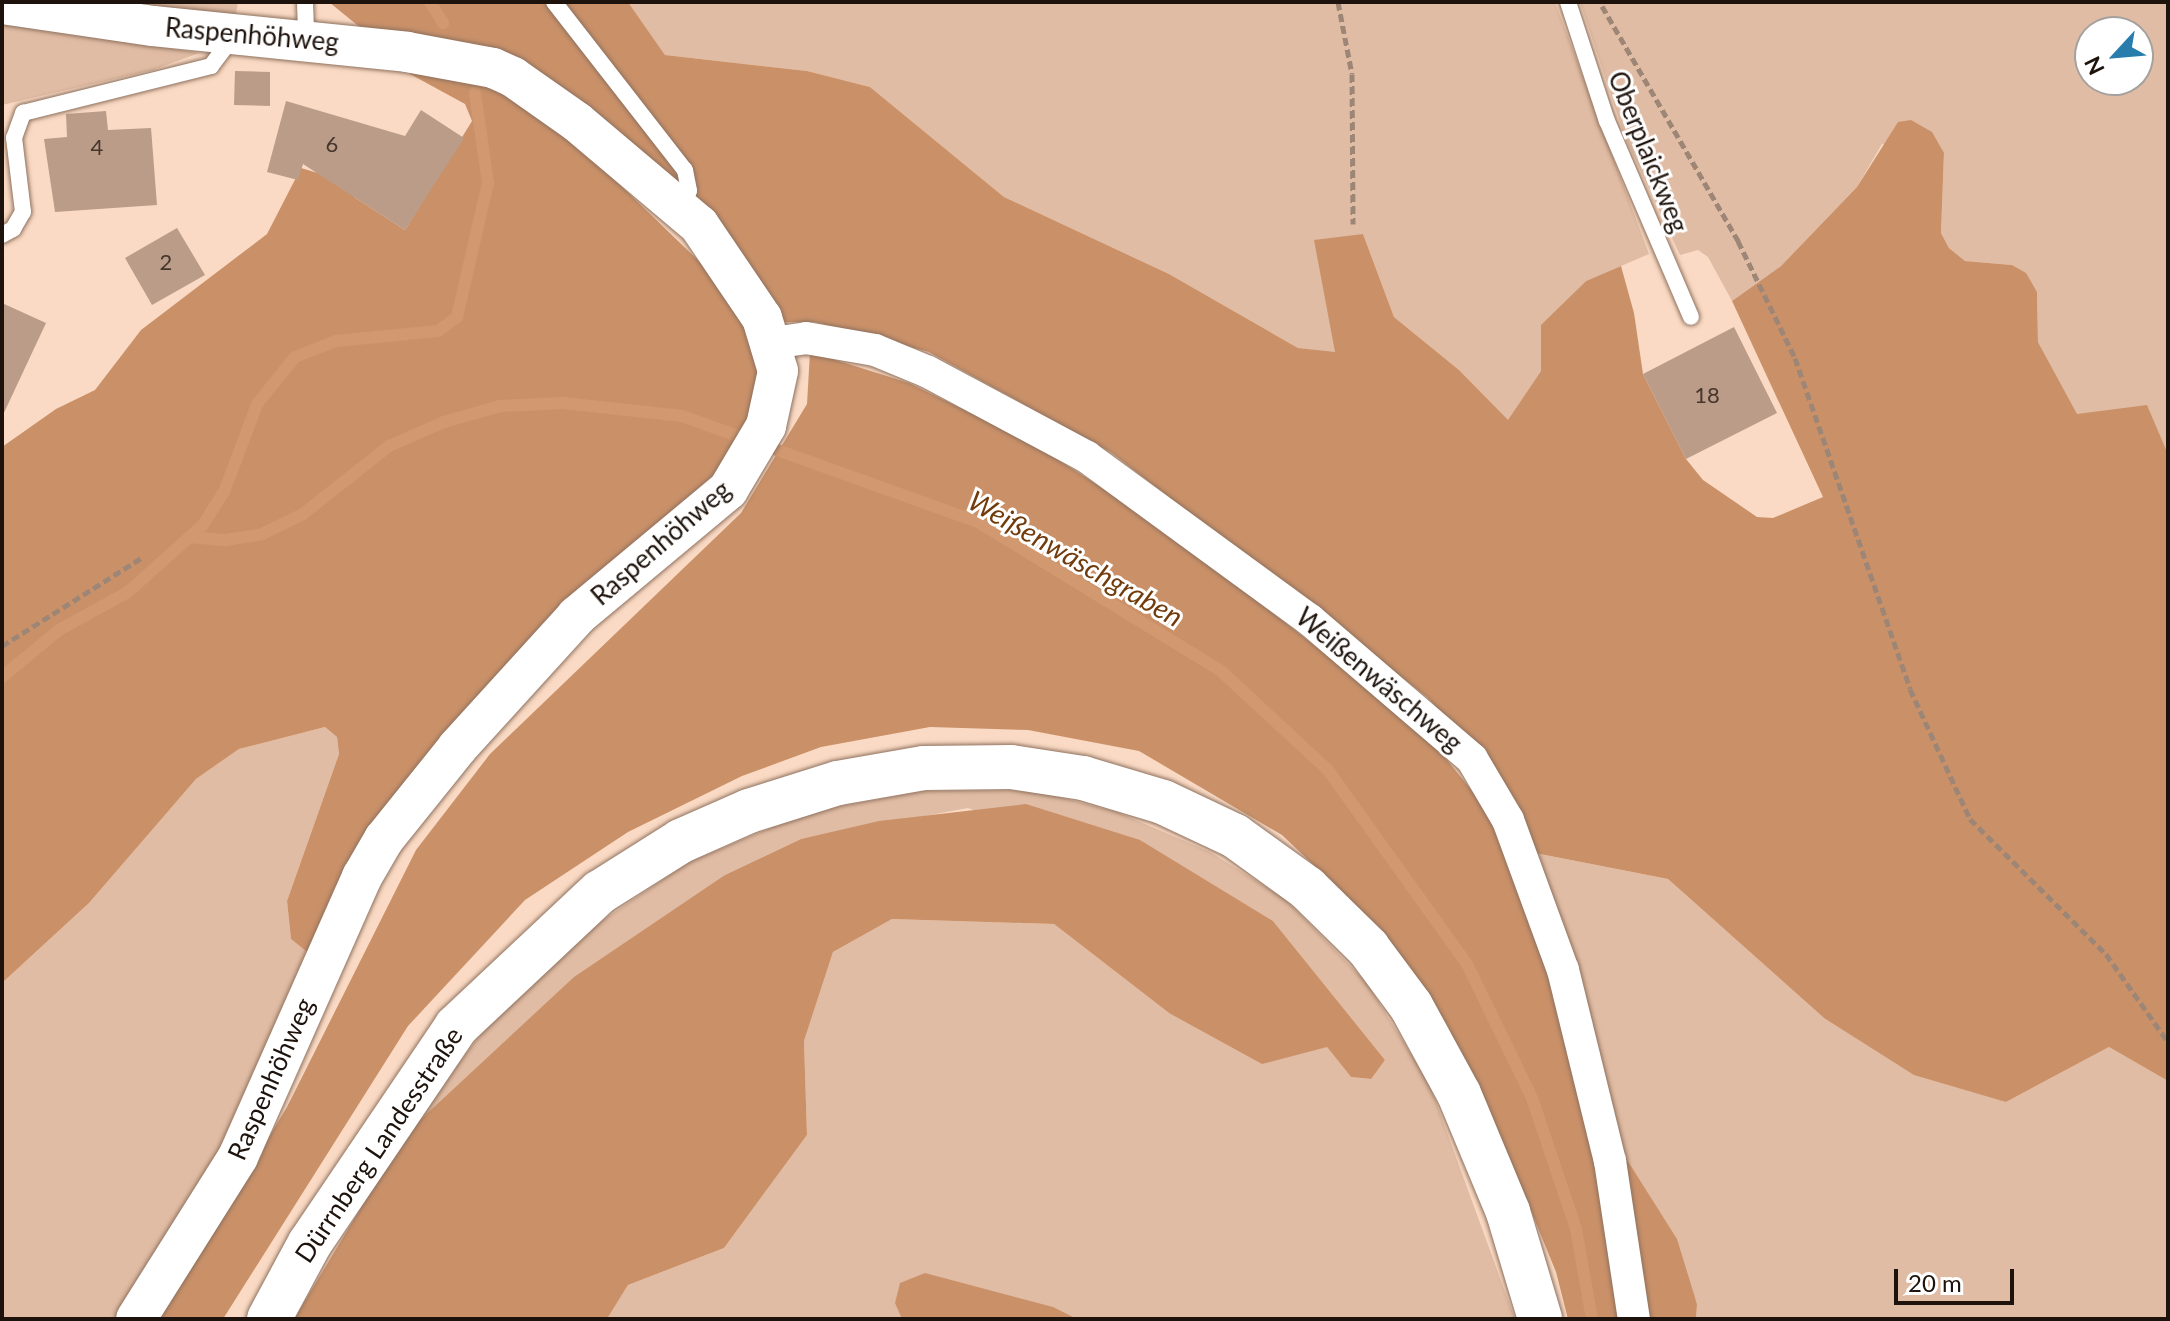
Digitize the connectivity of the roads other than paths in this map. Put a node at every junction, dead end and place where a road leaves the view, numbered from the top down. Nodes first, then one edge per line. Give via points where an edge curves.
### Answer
1 (554, 2) edge
2 (1568, 2) edge
3 (2, 4) edge
4 (305, 20) edge
5 (235, 33) junction
6 (680, 207) junction
7 (2, 235) edge
8 (1691, 317) dead end
9 (772, 343) junction
10 (136, 1319) edge
11 (269, 1319) edge
12 (1540, 1319) edge
13 (1634, 1319) edge

1 - 6 lane via 685,170 689,191
2 - 8 lane, Oberplaickweg via 1607,121
3 - 5 street, Raspenhöhweg
4 - 5 street, Raspenhöhweg
4 - 6 street, Raspenhöhweg via 513,77
5 - 7 lane via 211,66 23,113 14,138 23,212 13,229
6 - 9 street, Raspenhöhweg via 744,285
9 - 10 street, Raspenhöhweg via 778,371 766,426 746,466 707,510 577,616 458,747 384,839 356,890 238,1157
9 - 13 street, Weißenwäschweg via 806,338 875,350 928,372 1087,457 1310,620 1472,759 1508,820 1563,970 1610,1161
11 - 12 main road, Dürrnberg Landesstraße via 310,1243 456,1027 600,892 681,841 749,811 838,783 924,768 1011,767 1083,778 1163,802 1235,836 1307,888 1368,948 1411,1006 1459,1094 1508,1212

